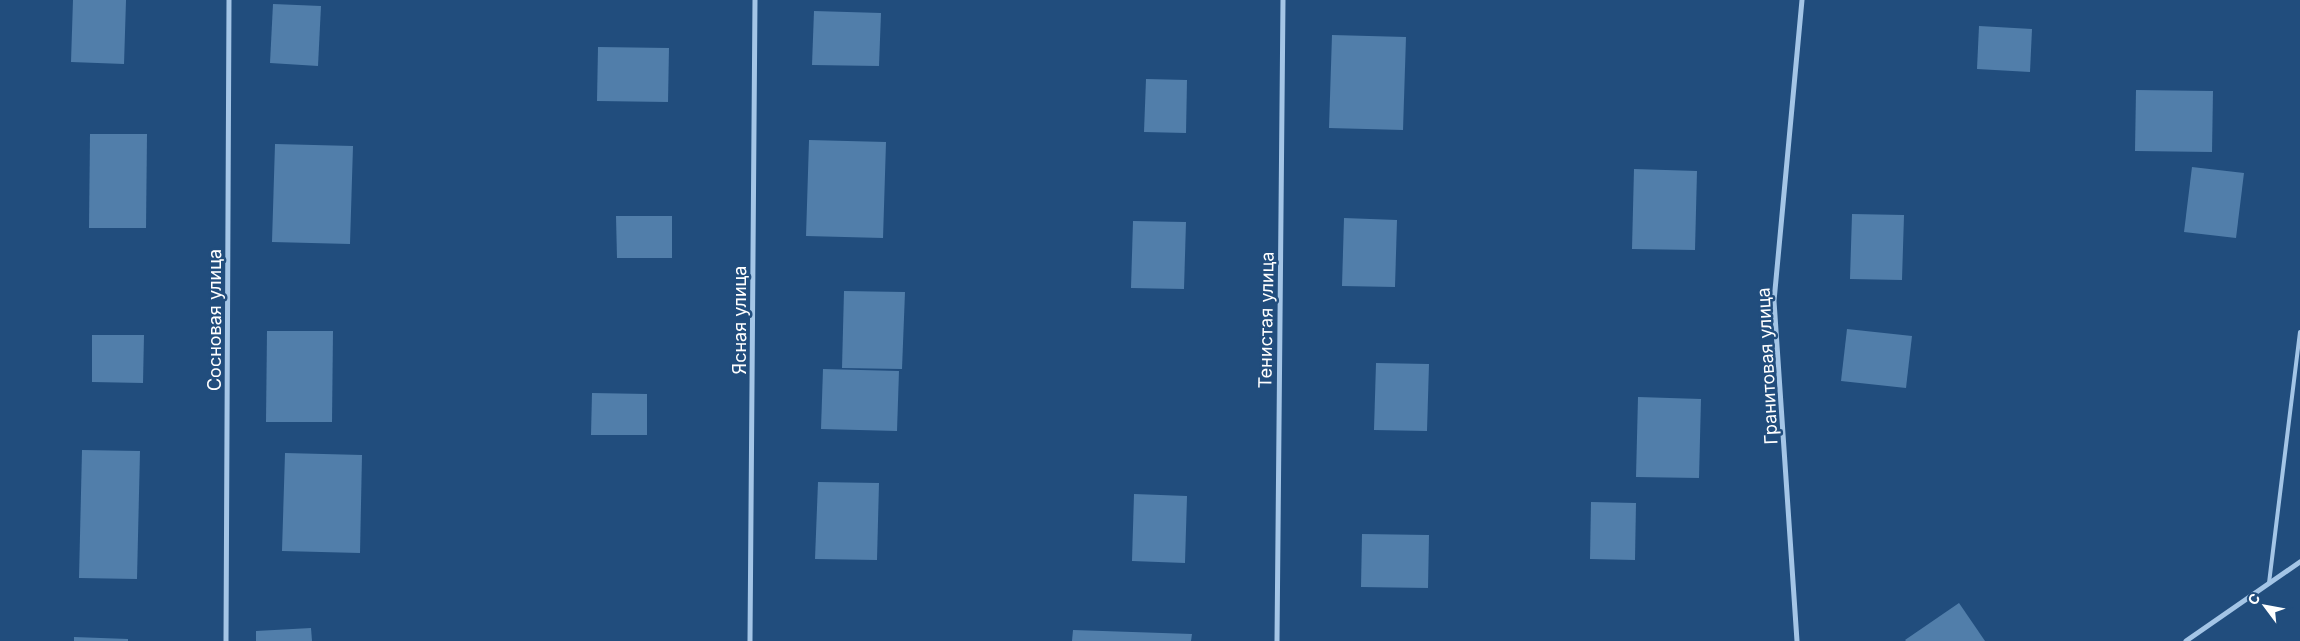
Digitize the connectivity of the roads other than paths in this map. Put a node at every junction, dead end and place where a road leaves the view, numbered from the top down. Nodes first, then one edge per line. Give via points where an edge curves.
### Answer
1 (229, 0) edge
2 (754, 0) edge
3 (1282, 0) edge
4 (1802, 0) edge
5 (2300, 332) edge
6 (2300, 562) edge
7 (2269, 584) junction
8 (226, 641) edge
9 (750, 641) edge
10 (1277, 641) edge
11 (1797, 641) edge
12 (2186, 641) edge

1 - 8 street, Сосновая улица
2 - 9 street, Ясная улица
3 - 10 street, Тенистая улица
4 - 11 street, Гранитовая улица via 1774,301
5 - 7 lane
6 - 7 street
7 - 12 street

